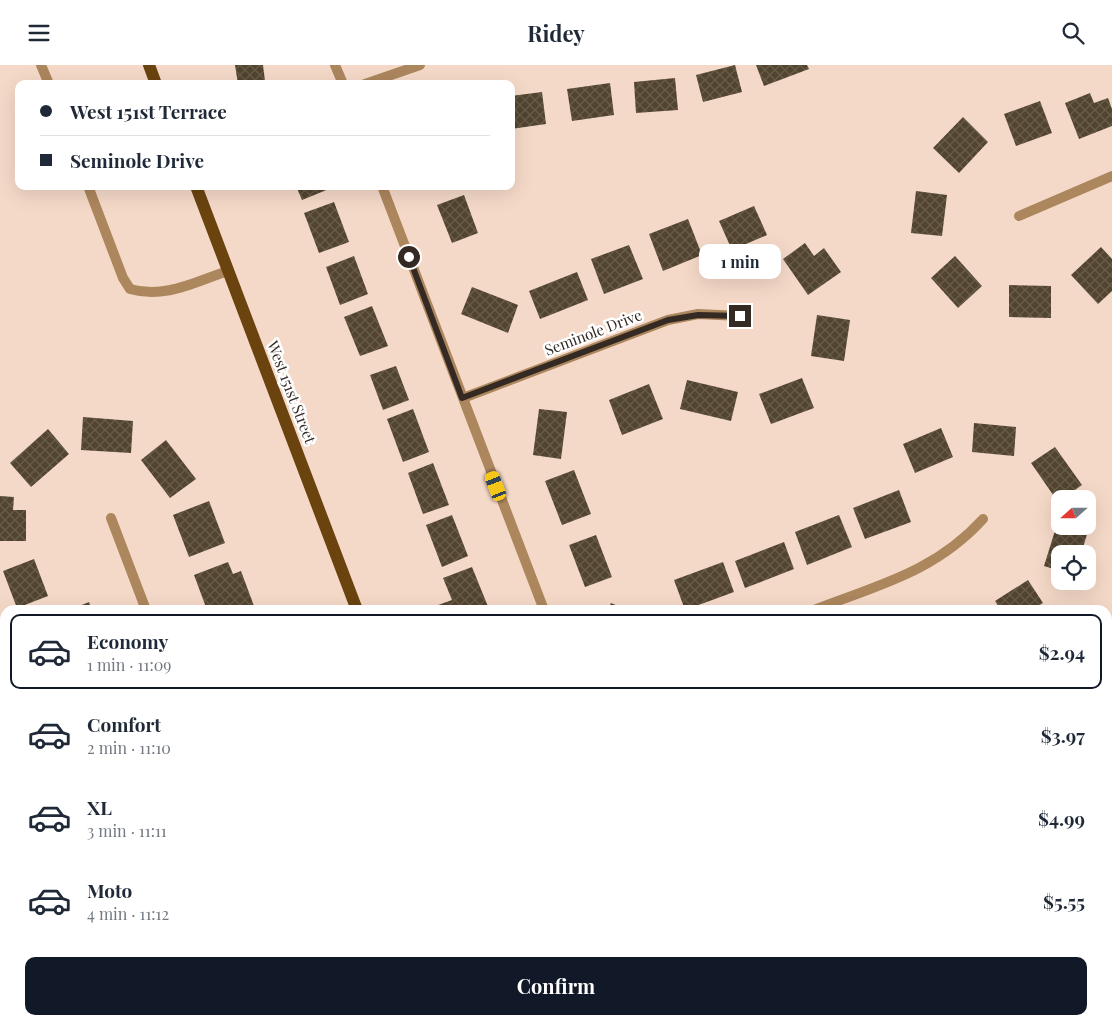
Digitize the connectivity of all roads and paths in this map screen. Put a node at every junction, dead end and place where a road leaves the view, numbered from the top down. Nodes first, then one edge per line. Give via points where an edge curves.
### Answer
1 (41, 65) edge
2 (149, 65) edge
3 (335, 65) edge
4 (420, 65) edge
5 (47, 80) edge
6 (155, 80) edge
7 (341, 80) edge
8 (377, 80) edge
9 (1112, 176) edge
10 (90, 190) edge
11 (198, 190) edge
12 (384, 190) edge
13 (1019, 216) dead end
14 (228, 271) junction
15 (740, 316) dead end
16 (462, 398) junction
17 (111, 518) dead end
18 (983, 519) dead end
19 (144, 605) edge
20 (356, 605) edge
21 (542, 605) edge
22 (827, 605) edge

1 - 5 street
2 - 6 main road
3 - 7 street
4 - 8 street
9 - 13 street
10 - 14 street via 130,289 162,294
11 - 14 main road, West 151st Street
12 - 16 street
14 - 20 main road, West 151st Street
15 - 16 street, Seminole Drive via 698,315 668,320
16 - 21 street
17 - 19 street
18 - 22 street via 966,538 922,568

